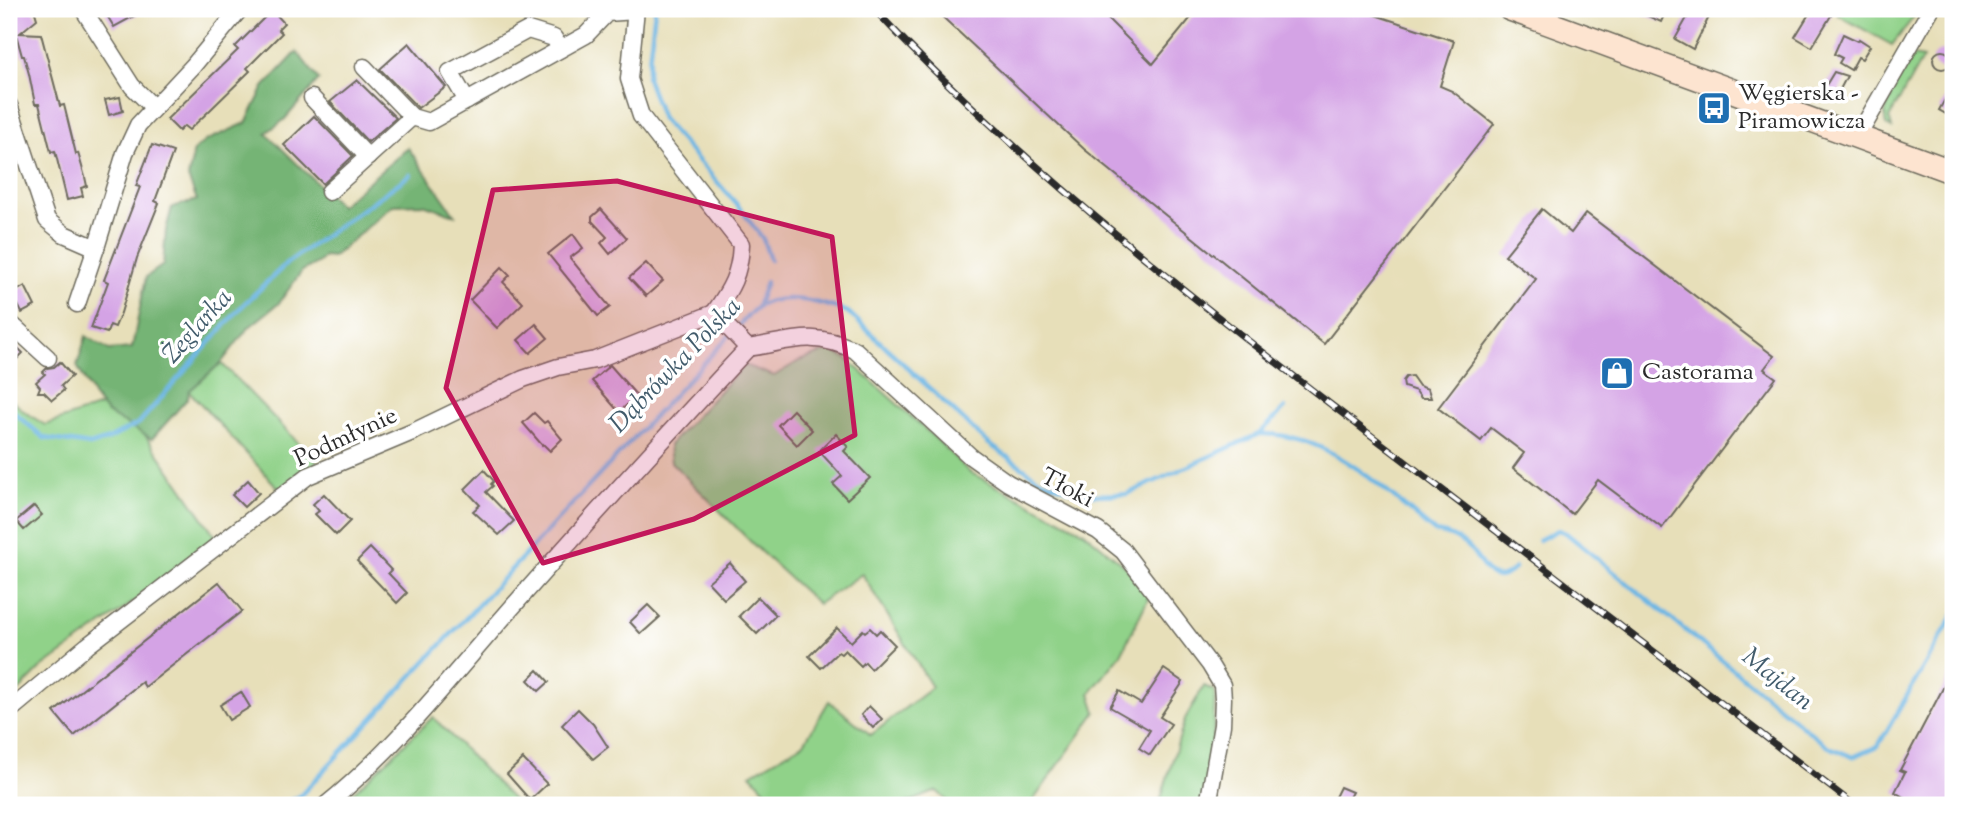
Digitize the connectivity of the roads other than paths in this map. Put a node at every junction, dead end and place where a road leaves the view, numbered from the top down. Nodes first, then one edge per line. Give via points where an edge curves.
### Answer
1 (83, 9) edge
2 (240, 9) edge
3 (1510, 9) edge
4 (1931, 9) edge
5 (636, 10) edge
6 (560, 49) junction
7 (364, 67) dead end
8 (312, 98) dead end
9 (467, 101) junction
10 (9, 105) edge
11 (153, 107) junction
12 (412, 117) junction
13 (1858, 136) junction
14 (368, 157) junction
15 (1953, 172) edge
16 (329, 192) dead end
17 (96, 248) junction
18 (77, 304) dead end
19 (718, 318) junction
20 (9, 322) edge
21 (745, 344) junction
22 (48, 358) dead end
23 (9, 711) edge
24 (326, 805) edge
25 (1208, 805) edge

1 - 11 street via 132,86
2 - 11 street
3 - 13 main road
4 - 13 street
5 - 6 street via 607,13 586,35
5 - 19 street via 629,79 641,116 741,244 741,265
6 - 9 street
6 - 9 street via 554,38 527,30 450,72
7 - 12 street
8 - 14 street
9 - 12 street via 429,122
10 - 17 street via 47,220 64,234
11 - 17 street via 130,139
12 - 14 street
13 - 15 main road
14 - 16 street
17 - 18 street
19 - 21 street
19 - 23 street, Podmłynie via 523,379 308,476
20 - 22 street
21 - 24 street via 417,717 361,777
21 - 25 street, Tłoki via 803,337 832,340 855,350 970,456 1008,483 1098,531 1123,551 1222,685 1222,724

